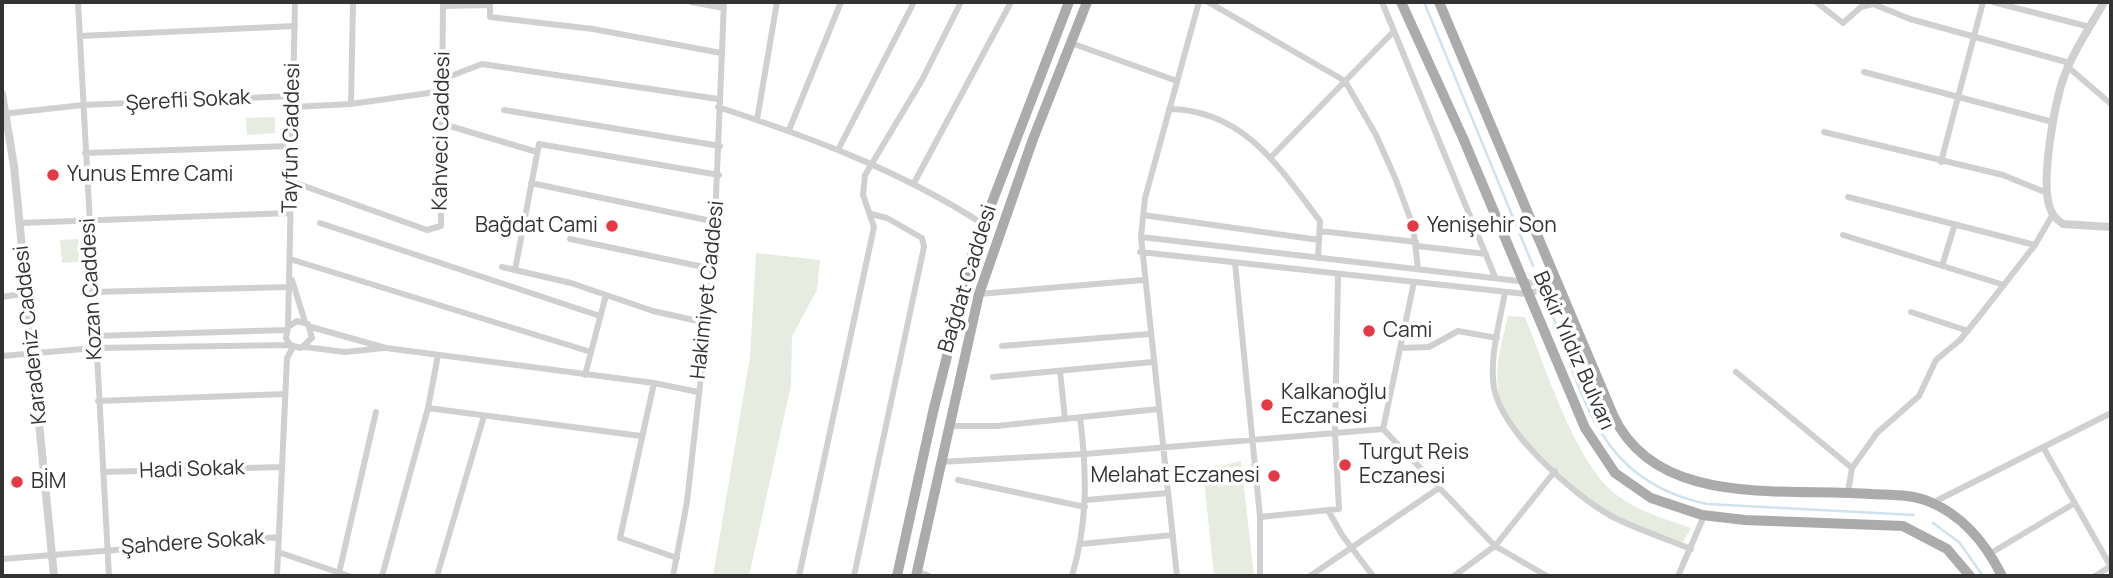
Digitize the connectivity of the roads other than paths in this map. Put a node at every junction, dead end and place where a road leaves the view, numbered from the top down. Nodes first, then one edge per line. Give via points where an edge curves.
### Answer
1 (78, 2) edge
2 (295, 2) edge
3 (353, 2) edge
4 (691, 2) edge
5 (776, 2) edge
6 (841, 2) edge
7 (914, 2) edge
8 (961, 2) edge
9 (1011, 2) edge
10 (1069, 2) edge
11 (1087, 2) edge
12 (1199, 2) edge
13 (1208, 2) edge
14 (1382, 2) edge
15 (1401, 2) edge
16 (1439, 2) edge
17 (1816, 2) edge
18 (1983, 2) edge
19 (1993, 2) edge
20 (2104, 2) edge
21 (443, 4) edge
22 (490, 4) edge
23 (724, 5) edge
24 (295, 26) junction
25 (2090, 27) junction
26 (1394, 31) junction
27 (80, 36) junction
28 (1974, 37) junction
29 (1071, 43) junction
30 (721, 53) junction
31 (2069, 65) junction
32 (1864, 72) dead end
33 (443, 79) junction
34 (1177, 81) junction
35 (1345, 81) junction
36 (443, 90) junction
37 (2, 94) edge
38 (293, 96) junction
39 (1958, 97) junction
40 (718, 99) junction
41 (351, 104) junction
42 (2111, 104) edge
43 (83, 105) junction
44 (293, 107) junction
45 (718, 107) junction
46 (1169, 109) junction
47 (505, 110) dead end
48 (3, 113) edge
49 (757, 120) junction
50 (2053, 122) junction
51 (443, 124) junction
52 (789, 130) junction
53 (1824, 132) dead end
54 (291, 146) junction
55 (720, 146) junction
56 (839, 148) junction
57 (537, 152) junction
58 (85, 153) junction
59 (1271, 157) junction
60 (1941, 162) junction
61 (873, 165) junction
62 (719, 175) junction
63 (290, 181) junction
64 (531, 183) junction
65 (914, 183) junction
66 (2047, 193) junction
67 (1848, 197) dead end
68 (290, 213) junction
69 (871, 214) junction
70 (2053, 214) junction
71 (1143, 215) junction
72 (89, 220) junction
73 (320, 222) dead end
74 (716, 222) junction
75 (20, 223) junction
76 (983, 224) junction
77 (1955, 224) junction
78 (2111, 227) edge
79 (1320, 231) junction
80 (1843, 235) dead end
81 (1141, 237) junction
82 (570, 239) dead end
83 (1319, 240) junction
84 (1417, 244) junction
85 (2035, 245) junction
86 (1140, 252) junction
87 (1486, 254) junction
88 (1318, 258) junction
89 (290, 259) junction
90 (1235, 262) junction
91 (1942, 266) junction
92 (502, 267) dead end
93 (713, 269) junction
94 (1418, 269) junction
95 (515, 270) junction
96 (290, 274) junction
97 (1338, 274) junction
98 (1495, 277) junction
99 (1520, 279) junction
100 (1143, 280) junction
101 (1414, 282) junction
102 (2004, 285) junction
103 (289, 286) junction
104 (1558, 286) junction
105 (92, 292) junction
106 (1505, 292) junction
107 (27, 293) junction
108 (978, 294) junction
109 (1526, 294) junction
110 (606, 295) junction
111 (2, 297) edge
112 (1911, 313) dead end
113 (600, 316) junction
114 (707, 323) junction
115 (308, 324) junction
116 (287, 328) junction
117 (1968, 331) junction
118 (1149, 334) junction
119 (94, 336) junction
120 (1497, 338) junction
121 (292, 346) junction
122 (1002, 346) dead end
123 (305, 347) junction
124 (95, 348) junction
125 (386, 348) junction
126 (1401, 348) junction
127 (591, 352) junction
128 (33, 353) junction
129 (439, 355) junction
130 (2, 356) edge
131 (1152, 362) junction
132 (1060, 371) junction
133 (1736, 372) dead end
134 (585, 375) junction
135 (993, 377) dead end
136 (654, 383) junction
137 (698, 392) junction
138 (285, 394) junction
139 (98, 401) junction
140 (428, 408) junction
141 (1158, 409) junction
142 (376, 412) dead end
143 (2111, 412) edge
144 (484, 416) junction
145 (1080, 417) junction
146 (1065, 419) junction
147 (947, 426) junction
148 (1383, 429) junction
149 (1335, 433) junction
150 (641, 436) junction
151 (1254, 439) junction
152 (1162, 446) junction
153 (2043, 447) junction
154 (1084, 454) junction
155 (940, 462) junction
156 (282, 467) junction
157 (1852, 468) junction
158 (1555, 471) junction
159 (103, 472) junction
160 (958, 480) dead end
161 (1439, 488) junction
162 (1848, 492) junction
163 (1168, 493) junction
164 (1086, 503) junction
165 (1932, 503) junction
166 (2074, 503) junction
167 (1328, 510) junction
168 (1704, 516) junction
169 (1260, 517) junction
170 (1173, 535) junction
171 (279, 537) junction
172 (1082, 544) junction
173 (1495, 546) junction
174 (1350, 547) junction
175 (108, 548) junction
176 (1691, 549) junction
177 (278, 552) junction
178 (52, 553) junction
179 (1991, 553) junction
180 (677, 558) junction
181 (2, 559) edge
182 (2108, 570) edge
183 (339, 573) junction
184 (916, 573) edge
185 (54, 576) edge
186 (109, 576) edge
187 (277, 576) edge
188 (349, 576) edge
189 (382, 576) edge
190 (437, 576) edge
191 (673, 576) edge
192 (799, 576) edge
193 (854, 576) edge
194 (897, 576) edge
195 (929, 576) edge
196 (1072, 576) edge
197 (1177, 576) edge
198 (1260, 576) edge
199 (1310, 576) edge
200 (1373, 576) edge
201 (1454, 576) edge
202 (1546, 576) edge
203 (1678, 576) edge
204 (1970, 576) edge
205 (2002, 576) edge
206 (2095, 576) edge

1 - 27 street, Kozan Caddesi
2 - 24 street, Tayfun Caddesi
3 - 41 street
4 - 23 street
5 - 49 street
6 - 52 street
7 - 56 street
8 - 61 street
9 - 65 street
10 - 76 main road, Bağdat Caddesi
11 - 29 main road, Bağdat Caddesi
12 - 34 street
13 - 35 street
14 - 26 street
15 - 99 main road, Bekir Yıldız Bulvarı
16 - 104 main road, Bekir Yıldız Bulvarı
17 - 28 street via 1843,23 1861,7 1873,4
18 - 28 street
19 - 25 street
20 - 25 street
21 - 22 street
21 - 33 street, Kahveci Caddesi
22 - 30 street via 490,17 593,29
23 - 30 street, Hakimiyet Caddesi
24 - 27 street
24 - 38 street, Tayfun Caddesi
25 - 31 street
26 - 35 street
26 - 87 street
27 - 43 street, Kozan Caddesi
28 - 31 street
28 - 39 street
29 - 34 street
29 - 108 main road, Bağdat Caddesi
30 - 40 street, Hakimiyet Caddesi
31 - 42 street
31 - 50 street
32 - 39 street
33 - 36 street, Kahveci Caddesi
33 - 40 street via 482,64
34 - 46 street
35 - 59 street
35 - 84 street via 1387,157
36 - 41 street
36 - 51 street, Kahveci Caddesi
37 - 48 street, Karadeniz Caddesi
38 - 43 street, Şerefli Sokak
38 - 44 street, Tayfun Caddesi
39 - 50 street
39 - 60 street
40 - 45 street, Hakimiyet Caddesi
41 - 44 street
43 - 48 street, Şerefli Sokak
43 - 58 street, Kozan Caddesi
44 - 54 street, Tayfun Caddesi
45 - 49 street
45 - 55 street, Hakimiyet Caddesi
46 - 59 street via 1220,118 1247,134
46 - 71 street
47 - 55 street
48 - 75 street, Karadeniz Caddesi
49 - 52 street
50 - 66 street
51 - 57 street
51 - 63 street, Kahveci Caddesi via 441,226 435,230
52 - 56 street
53 - 60 street
54 - 58 street
54 - 63 street, Tayfun Caddesi
55 - 62 street, Hakimiyet Caddesi
56 - 61 street
57 - 62 street via 539,144
57 - 64 street
58 - 72 street, Kozan Caddesi
59 - 79 street via 1320,221
60 - 66 street via 2003,175
61 - 65 street
61 - 69 street via 863,188
62 - 74 street, Hakimiyet Caddesi
63 - 68 street, Tayfun Caddesi
64 - 74 street
64 - 95 street
65 - 76 street
66 - 70 street
67 - 77 street
68 - 72 street
68 - 89 street, Tayfun Caddesi
69 - 192 street via 874,228
69 - 193 street via 900,224 922,238 924,247
70 - 78 street via 2068,226
70 - 85 street
71 - 81 street
71 - 83 street
72 - 75 street
72 - 105 street, Kozan Caddesi
73 - 113 street
74 - 93 street, Hakimiyet Caddesi
75 - 107 street, Karadeniz Caddesi
76 - 194 main road, Bağdat Caddesi via 933,412
77 - 85 street
77 - 91 street
79 - 83 street
79 - 84 street
80 - 91 street
81 - 86 street
81 - 88 street
82 - 93 street
83 - 88 street
84 - 87 street
84 - 94 street
85 - 102 street
86 - 90 street
86 - 100 street
87 - 98 street
88 - 94 street
89 - 96 street, Tayfun Caddesi
89 - 127 street
90 - 97 street
90 - 151 street
91 - 102 street
92 - 95 street
93 - 114 street, Hakimiyet Caddesi
94 - 98 street
95 - 110 street
96 - 103 street
96 - 115 street
97 - 101 street
97 - 149 street
98 - 99 street
99 - 104 street
99 - 109 main road, Bekir Yıldız Bulvarı
100 - 108 street
100 - 118 street
101 - 106 street
101 - 126 street
102 - 117 street
103 - 105 street
103 - 116 street
104 - 109 street
104 - 162 main road, Bekir Yıldız Bulvarı via 1617,423 1652,464 1679,477 1726,488
105 - 119 street, Kozan Caddesi
106 - 109 street
106 - 120 street
107 - 111 street
107 - 128 street, Karadeniz Caddesi
108 - 147 main road, Bağdat Caddesi
109 - 168 main road, Bekir Yıldız Bulvarı via 1589,438 1607,465 1642,494
110 - 113 street
110 - 114 street
112 - 117 street
113 - 127 street
114 - 137 street, Hakimiyet Caddesi
115 - 116 street via 294,321
115 - 123 street via 313,338
115 - 125 street
116 - 119 street
116 - 121 street
117 - 157 street via 1936,360 1916,401 1882,427
118 - 122 street
118 - 131 street
119 - 124 street, Kozan Caddesi
120 - 126 street via 1458,331 1424,348
120 - 158 street via 1493,379 1502,413 1517,435
121 - 123 street
121 - 124 street
121 - 138 street
123 - 125 street via 345,352
124 - 128 street
124 - 139 street, Kozan Caddesi
125 - 129 street
126 - 148 street
127 - 134 street
128 - 130 street
128 - 178 street, Karadeniz Caddesi
129 - 134 street
129 - 140 street
131 - 132 street
131 - 141 street
132 - 135 street
132 - 146 street
133 - 157 street
134 - 136 street
136 - 137 street
136 - 150 street
137 - 180 street, Hakimiyet Caddesi
138 - 139 street
138 - 156 street
139 - 159 street, Kozan Caddesi
140 - 144 street
140 - 189 street
141 - 145 street
141 - 152 street
142 - 183 street
143 - 153 street
144 - 150 street
144 - 190 street
145 - 146 street
145 - 154 street
146 - 147 street
147 - 155 main road, Bağdat Caddesi
148 - 149 street
148 - 161 street
149 - 151 street
149 - 167 street via 1339,509
150 - 180 street via 620,538
151 - 152 street
151 - 169 street
152 - 154 street
152 - 163 street
153 - 165 street
153 - 166 street
154 - 155 street
154 - 164 street
155 - 184 main road, Bağdat Caddesi
156 - 159 street, Hadi Sokak
156 - 171 street
157 - 162 street
158 - 173 street
158 - 176 street via 1601,510
159 - 175 street, Kozan Caddesi
160 - 164 street
161 - 173 street
161 - 174 street
162 - 165 main road, Bekir Yıldız Bulvarı via 1914,497
163 - 164 street
163 - 170 street
164 - 172 street
165 - 179 main road, Bekir Yıldız Bulvarı via 1968,527
166 - 179 street
166 - 182 street
167 - 169 street
167 - 174 street
168 - 176 street
168 - 204 main road, Bekir Yıldız Bulvarı via 1903,526 1947,549
169 - 198 street
170 - 172 street
170 - 197 street
171 - 175 street, Şahdere Sokak
171 - 177 street
172 - 196 street
173 - 201 street
173 - 202 street
174 - 199 street
174 - 200 street
175 - 178 street, Şahdere Sokak
175 - 186 street, Kozan Caddesi
176 - 203 street
177 - 183 street
177 - 187 street
178 - 181 street, Şahdere Sokak
178 - 185 street, Karadeniz Caddesi
179 - 205 main road, Bekir Yıldız Bulvarı
180 - 191 street, Hakimiyet Caddesi
182 - 206 street
183 - 188 street
184 - 195 street

